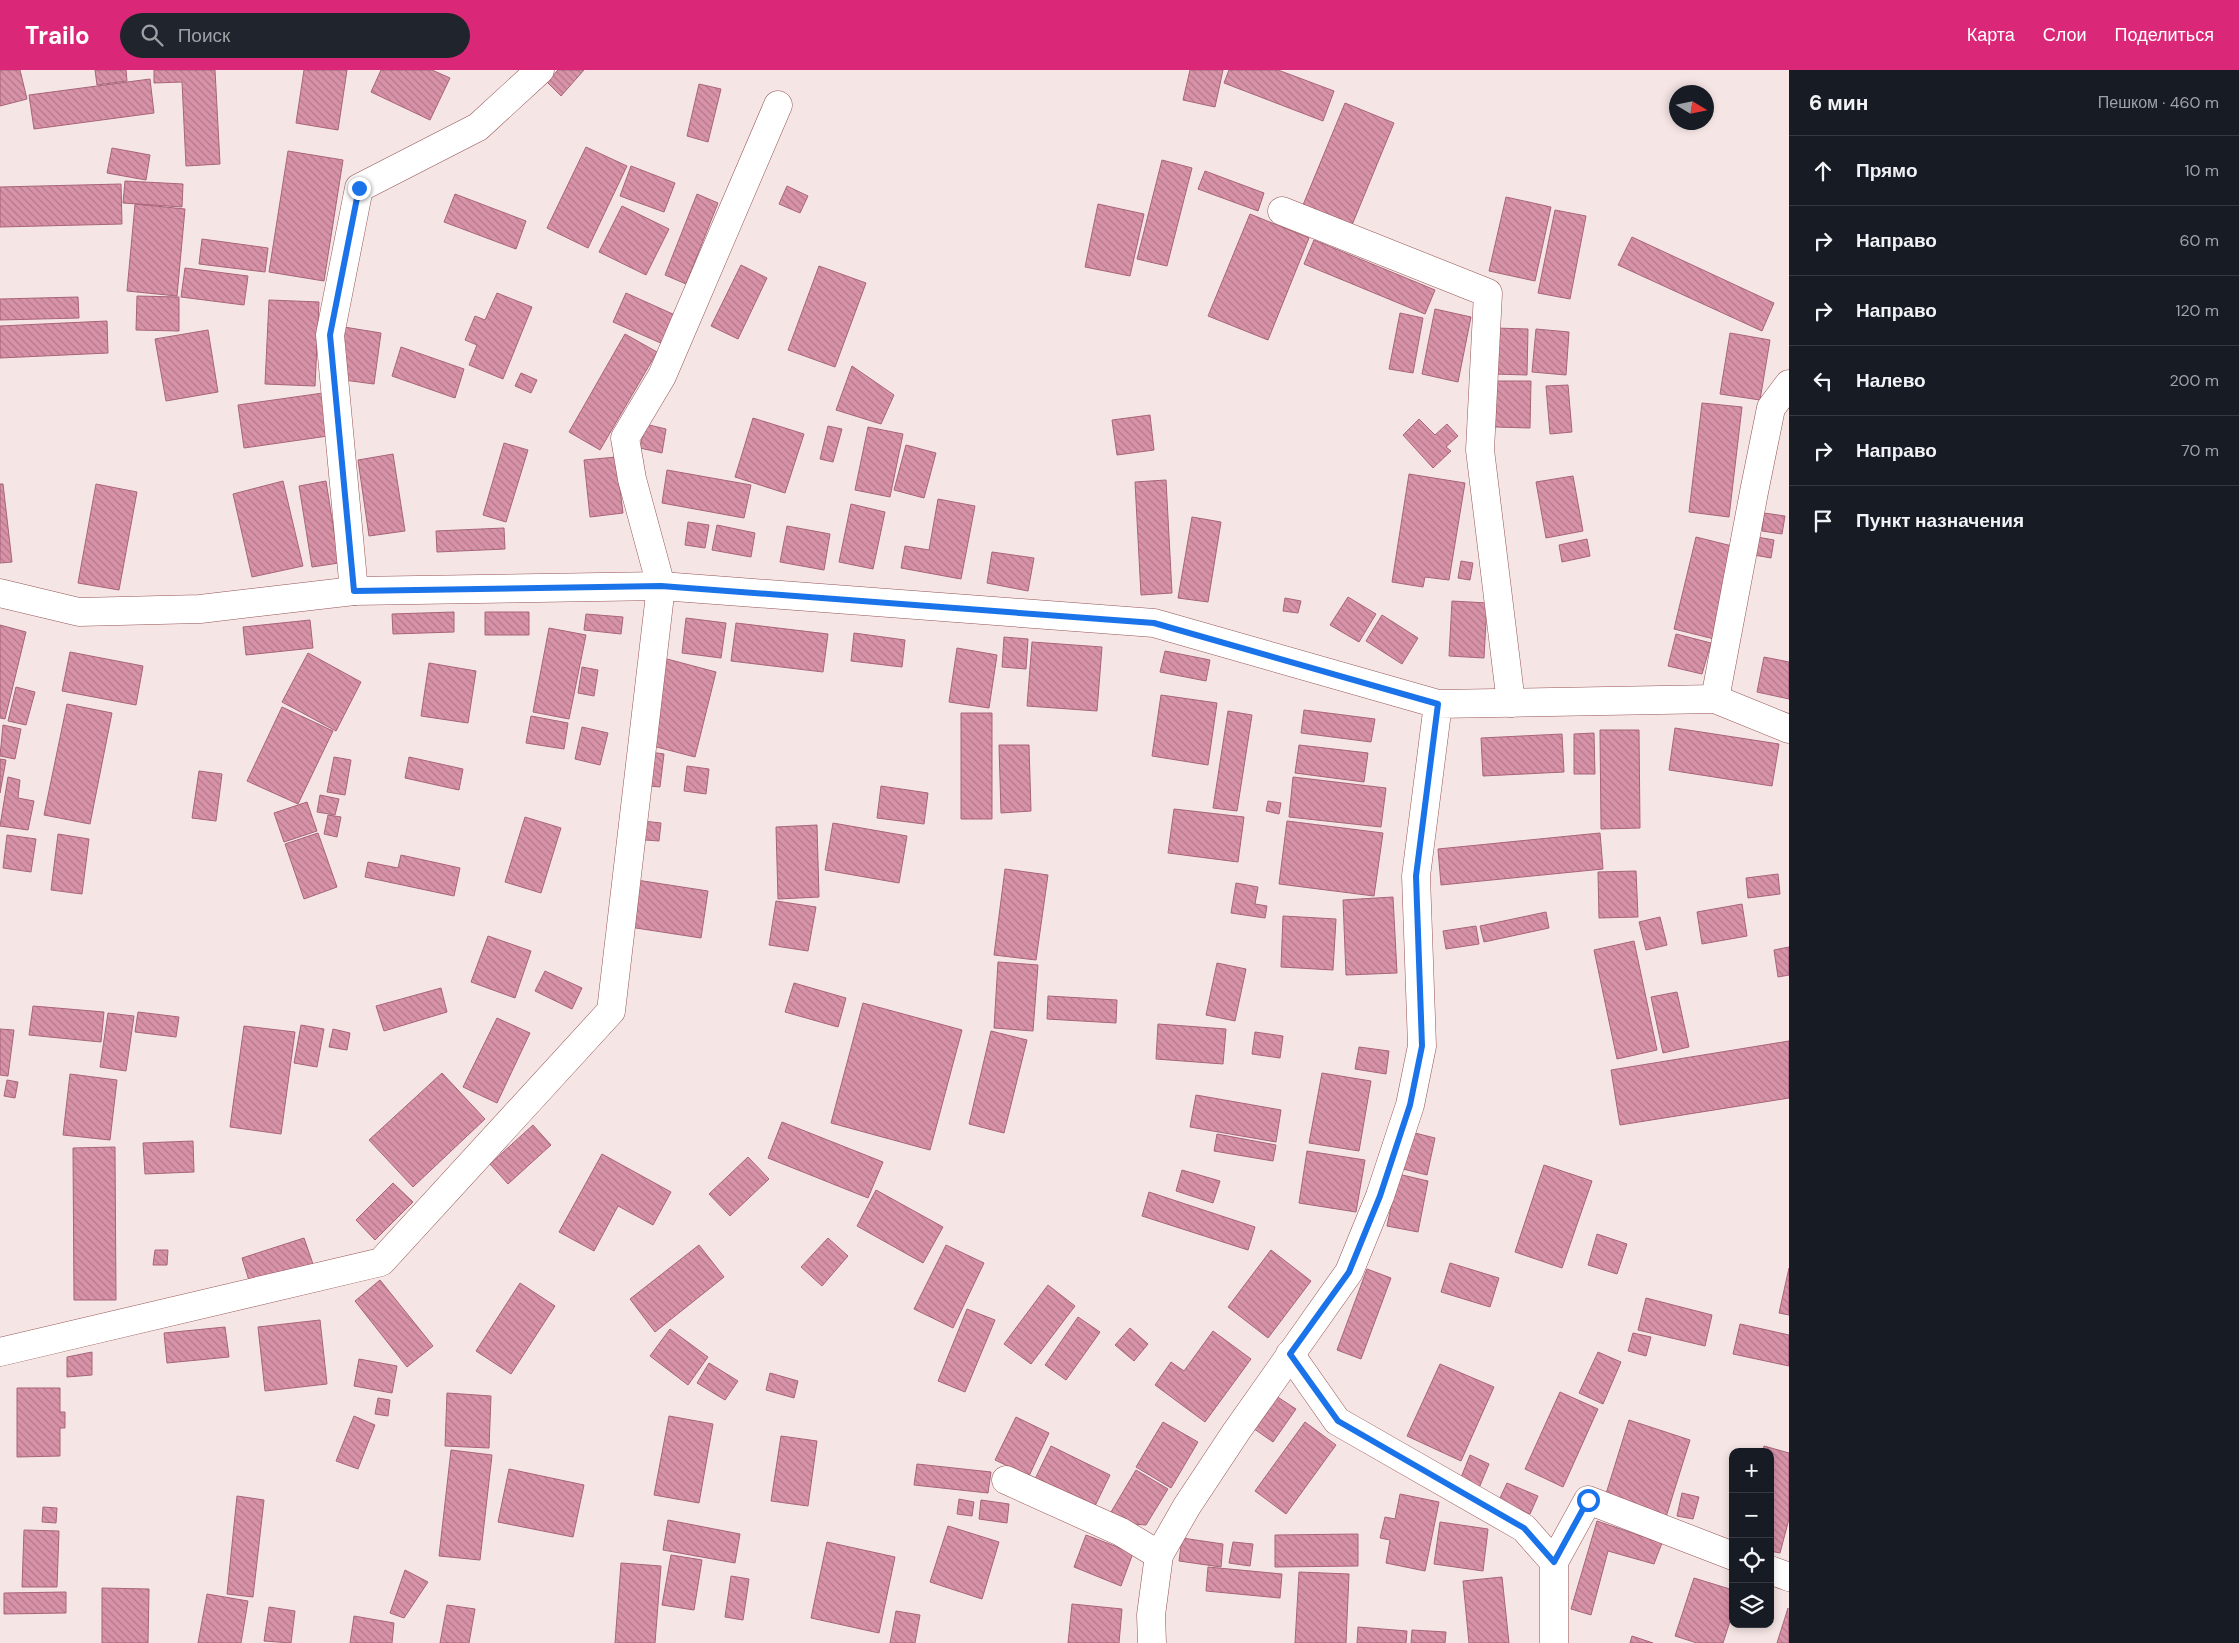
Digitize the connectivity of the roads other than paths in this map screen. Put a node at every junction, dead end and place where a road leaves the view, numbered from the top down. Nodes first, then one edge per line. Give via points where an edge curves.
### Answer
1 (540, 70) edge
2 (778, 105) dead end
3 (1282, 211) dead end
4 (1789, 384) edge
5 (661, 586) junction
6 (354, 591) junction
7 (0, 593) edge
8 (1715, 699) junction
9 (1511, 703) junction
10 (1438, 704) junction
11 (1789, 729) edge
12 (0, 1352) edge
13 (1290, 1354) junction
14 (1006, 1480) dead end
15 (1729, 1554) edge
16 (1159, 1555) junction
17 (1554, 1562) junction
18 (1774, 1572) edge
19 (1789, 1578) edge
20 (1152, 1643) edge
21 (1554, 1643) edge

1 - 6 street via 478,127 359,188 330,335
2 - 5 street via 662,376 625,438 632,479
3 - 9 street via 1488,293 1480,450
4 - 8 street via 1771,408
5 - 6 street
5 - 10 street via 1154,623
5 - 12 street via 611,1011 381,1262
6 - 7 street via 200,609 79,612
8 - 9 street
8 - 11 street
9 - 10 street
10 - 13 street via 1416,876 1422,1046 1410,1105 1380,1196 1349,1272
13 - 16 street via 1187,1506
13 - 17 street via 1338,1421 1524,1528
14 - 16 street via 1121,1532
15 - 17 street via 1588,1500
16 - 20 street via 1151,1614
17 - 21 street
18 - 19 street

